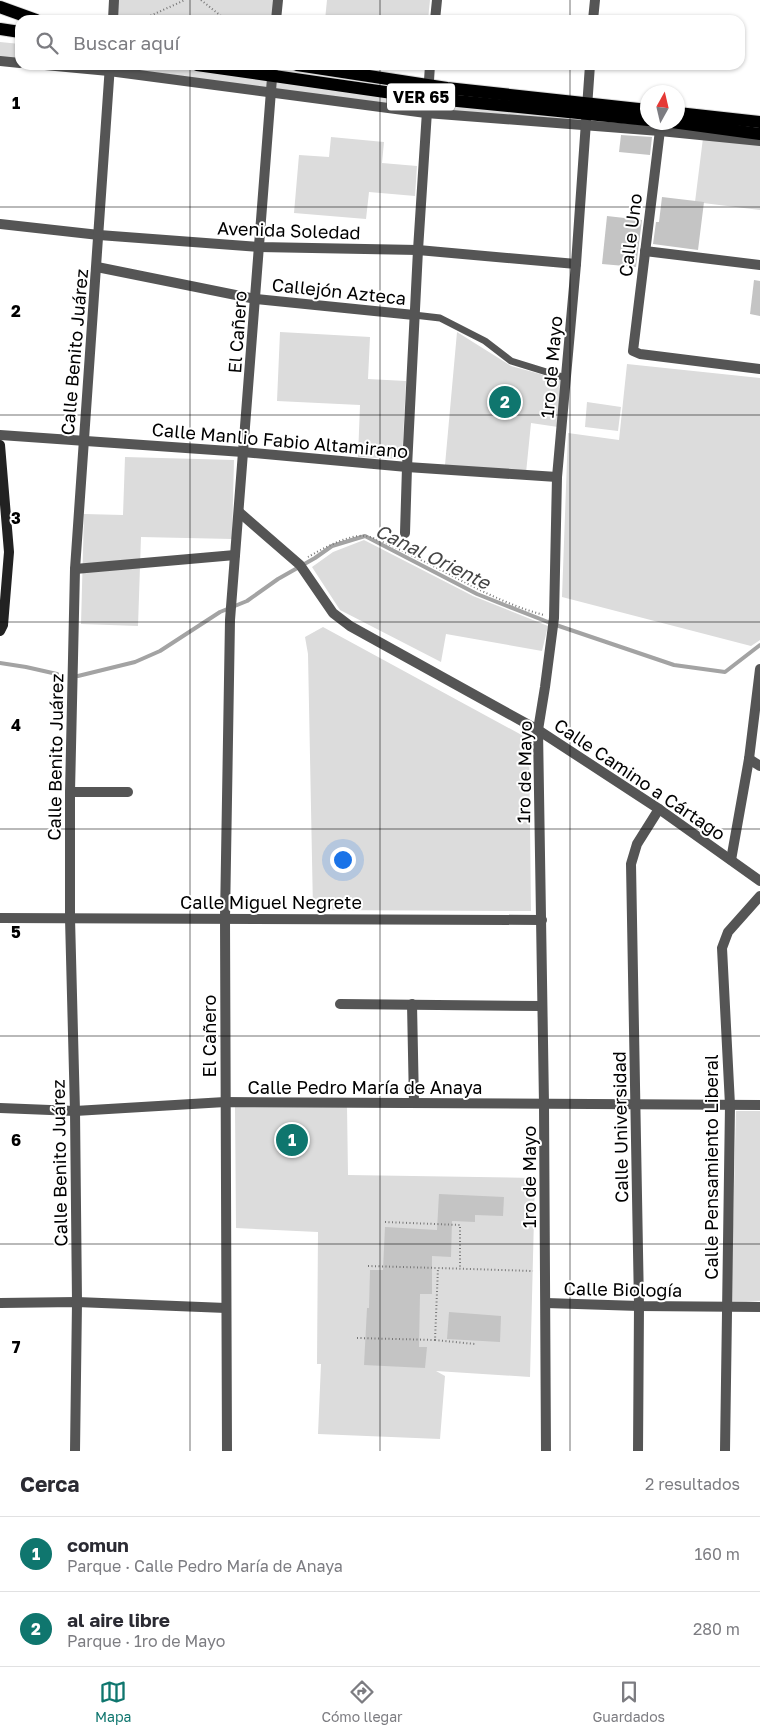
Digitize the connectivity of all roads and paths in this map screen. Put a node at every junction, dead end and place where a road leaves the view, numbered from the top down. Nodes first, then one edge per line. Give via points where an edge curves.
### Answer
1 (114, 0) edge
2 (185, 0) edge
3 (201, 0) edge
4 (278, 0) edge
5 (437, 0) edge
6 (595, 0) edge
7 (0, 7) edge
8 (22, 15) edge
9 (113, 15) edge
10 (152, 15) edge
11 (220, 15) edge
12 (276, 15) edge
13 (436, 15) edge
14 (594, 15) edge
15 (0, 29) edge
16 (15, 31) edge
17 (0, 61) edge
18 (15, 62) edge
19 (110, 70) edge
20 (123, 70) edge
21 (273, 70) edge
22 (330, 70) edge
23 (430, 70) edge
24 (590, 70) edge
25 (428, 85) junction
26 (271, 92) junction
27 (427, 98) junction
28 (640, 111) edge
29 (426, 113) junction
30 (587, 114) junction
31 (685, 114) edge
32 (640, 119) edge
33 (760, 122) edge
34 (640, 123) edge
35 (685, 124) edge
36 (661, 130) edge
37 (682, 130) edge
38 (760, 134) edge
39 (760, 141) edge
40 (0, 224) edge
41 (99, 235) junction
42 (259, 247) junction
43 (418, 250) junction
44 (645, 251) junction
45 (576, 264) junction
46 (760, 265) edge
47 (97, 267) junction
48 (256, 299) junction
49 (414, 315) junction
50 (760, 369) edge
51 (566, 378) junction
52 (0, 434) edge
53 (83, 441) junction
54 (0, 445) edge
55 (243, 452) junction
56 (407, 467) junction
57 (557, 477) junction
58 (239, 512) junction
59 (406, 532) dead end
60 (235, 555) junction
61 (298, 564) junction
62 (75, 569) junction
63 (2, 606) edge
64 (554, 618) junction
65 (0, 631) edge
66 (760, 669) edge
67 (759, 680) edge
68 (538, 730) junction
69 (748, 759) junction
70 (760, 766) edge
71 (70, 792) junction
72 (128, 792) dead end
73 (658, 809) junction
74 (730, 860) junction
75 (760, 881) edge
76 (760, 896) edge
77 (0, 918) edge
78 (70, 918) junction
79 (224, 918) junction
80 (542, 920) junction
81 (340, 1004) dead end
82 (412, 1004) junction
83 (542, 1006) junction
84 (225, 1102) junction
85 (414, 1103) junction
86 (544, 1104) junction
87 (636, 1105) junction
88 (730, 1105) junction
89 (760, 1105) edge
90 (0, 1108) edge
91 (75, 1111) junction
92 (385, 1222) dead end
93 (368, 1266) dead end
94 (438, 1268) junction
95 (460, 1269) junction
96 (546, 1271) junction
97 (77, 1302) junction
98 (0, 1303) edge
99 (546, 1303) junction
100 (639, 1306) junction
101 (728, 1307) junction
102 (760, 1307) edge
103 (226, 1308) junction
104 (357, 1338) dead end
105 (435, 1340) junction
106 (475, 1344) dead end
107 (75, 1451) edge
108 (227, 1451) edge
109 (546, 1451) edge
110 (638, 1451) edge
111 (725, 1451) edge

1 - 9 street
2 - 10 path
3 - 11 path
4 - 12 street
5 - 13 street
6 - 14 street
7 - 8 main road
15 - 16 main road
17 - 18 street
19 - 41 street, Calle Benito Juárez
20 - 26 street
21 - 26 street, El Cañero
21 - 27 main road, VER 65
22 - 25 main road, VER 65
23 - 25 street
24 - 30 street, 1ro de Mayo
25 - 27 street
25 - 30 main road, VER 65
26 - 29 street
26 - 42 street, El Cañero
27 - 29 street
27 - 30 main road, VER 65
28 - 30 main road, VER 65
29 - 30 street
29 - 43 street
30 - 32 main road, VER 65
30 - 34 street
30 - 45 street, 1ro de Mayo
31 - 33 main road
35 - 38 main road
36 - 44 street, Calle Uno
37 - 39 street
40 - 41 street, Avenida Soledad
41 - 42 street, Avenida Soledad
41 - 47 street, Calle Benito Juárez
42 - 43 street, Avenida Soledad
42 - 48 street, El Cañero
43 - 45 street, Avenida Soledad
43 - 49 street
44 - 46 street
44 - 50 street, Calle Uno via 633,351
45 - 51 street, 1ro de Mayo
47 - 48 street, Callejón Azteca
47 - 53 street, Calle Benito Juárez
48 - 49 street, Callejón Azteca
48 - 55 street, El Cañero
49 - 51 lane, Callejón Azteca via 440,318 485,341 511,361
49 - 56 street
51 - 57 street, 1ro de Mayo
52 - 53 street, Calle Manlio Fabio Altamirano
53 - 55 street, Calle Manlio Fabio Altamirano
53 - 62 street, Calle Benito Juárez
54 - 63 main road via 9,552
55 - 56 street, Calle Manlio Fabio Altamirano
55 - 58 street, El Cañero
56 - 57 street, Calle Manlio Fabio Altamirano
56 - 59 street
57 - 64 street, 1ro de Mayo
58 - 60 street, El Cañero
58 - 61 street, Calle Camino a Cártago
60 - 62 street
60 - 79 street, El Cañero via 230,620
61 - 64 path via 331,545 365,536 395,547 476,588
61 - 68 street, Calle Camino a Cártago via 333,613 350,626
62 - 71 street, Calle Benito Juárez
63 - 65 main road via 4,625
64 - 68 street, 1ro de Mayo
66 - 67 street
67 - 69 street
68 - 73 street, Calle Camino a Cártago
68 - 80 street, 1ro de Mayo
69 - 70 street
69 - 74 street
71 - 72 street
71 - 78 street, Calle Benito Juárez
73 - 74 street, Calle Camino a Cártago
73 - 87 street, Calle Universidad via 637,844 632,864
74 - 75 street, Calle Camino a Cártago
76 - 88 street, Calle Pensamiento Liberal via 728,932 722,948
77 - 78 street, Calle Miguel Negrete
78 - 79 street, Calle Miguel Negrete
78 - 91 street, Calle Benito Juárez
79 - 80 street, Calle Miguel Negrete
79 - 84 street, El Cañero
80 - 83 street, 1ro de Mayo
81 - 82 street
82 - 83 street
82 - 85 street
83 - 86 street, 1ro de Mayo
84 - 85 street, Calle Pedro María de Anaya
84 - 91 street, Calle Pedro María de Anaya
84 - 103 street, El Cañero
85 - 86 street, Calle Pedro María de Anaya
86 - 87 street, Calle Pedro María de Anaya
86 - 96 street, 1ro de Mayo
87 - 88 street, Calle Pedro María de Anaya
87 - 100 street, Calle Universidad
88 - 89 street, Calle Pedro María de Anaya
88 - 101 street, Calle Pensamiento Liberal
90 - 91 street, Calle Pedro María de Anaya
91 - 97 street, Calle Benito Juárez
92 - 95 path via 460,1226
93 - 94 path
94 - 95 path
94 - 105 path
95 - 96 path
96 - 99 street, 1ro de Mayo
97 - 98 street
97 - 103 street
97 - 107 street, Calle Benito Juárez
99 - 100 street, Calle Biología
99 - 109 street, 1ro de Mayo
100 - 101 street, Calle Biología
100 - 110 street, Calle Universidad
101 - 102 street, Calle Biología
101 - 111 street, Calle Pensamiento Liberal
103 - 108 street, El Cañero
104 - 105 path
105 - 106 path

